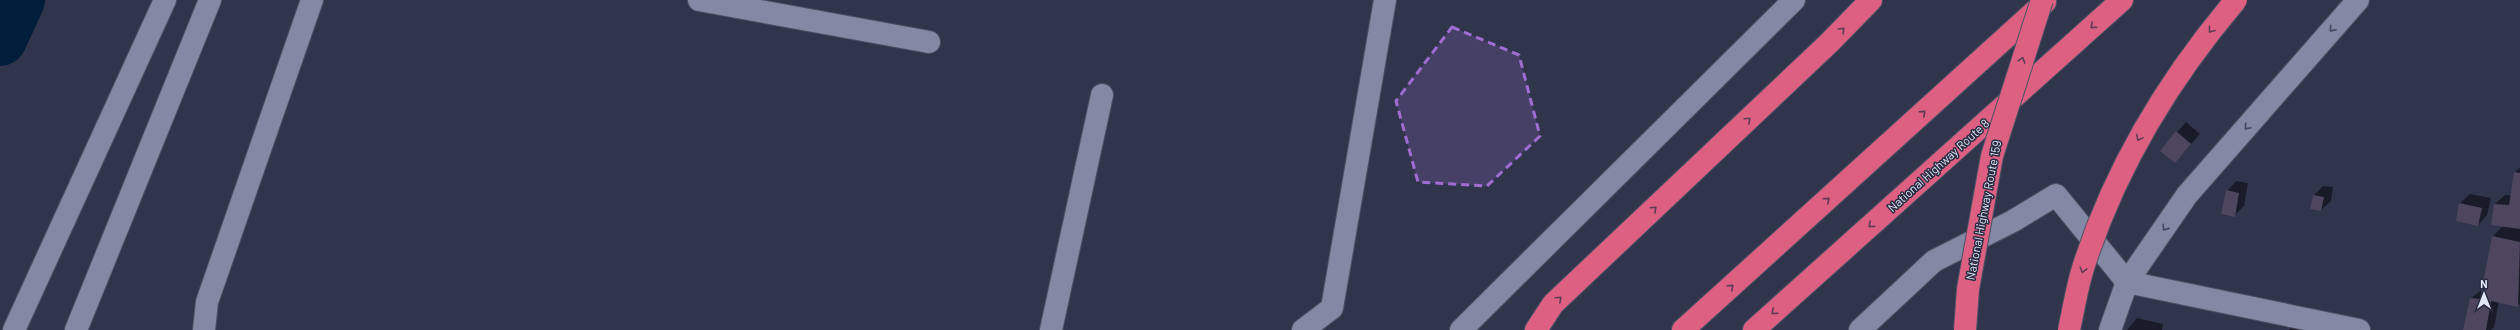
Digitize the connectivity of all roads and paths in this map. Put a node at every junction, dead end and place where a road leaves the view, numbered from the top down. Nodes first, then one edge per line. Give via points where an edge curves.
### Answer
1 (165, 0) edge
2 (210, 0) edge
3 (312, 0) edge
4 (699, 0) edge
5 (1385, 0) edge
6 (1794, 0) edge
7 (1871, 0) edge
8 (2042, 0) edge
9 (2048, 0) edge
10 (2122, 0) edge
11 (2236, 0) edge
12 (2358, 0) edge
13 (929, 42) dead end
14 (1102, 95) dead end
15 (2127, 282) junction
16 (14, 330) edge
17 (76, 330) edge
18 (204, 330) edge
19 (1052, 330) edge
20 (1303, 330) edge
21 (1461, 330) edge
22 (1536, 330) edge
23 (1683, 330) edge
24 (1754, 330) edge
25 (1860, 330) edge
26 (1965, 330) edge
27 (2069, 330) edge
28 (2110, 330) edge
29 (2359, 330) edge

1 - 16 street
2 - 17 street
3 - 18 street via 207,302
4 - 13 street
5 - 20 street via 1332,308
6 - 21 street
22 -> 7 highway via 1553,304 1829,43
26 -> 8 highway, National Highway Route 159, bridge via 1968,289 1992,156
23 -> 9 highway
10 -> 24 highway, National Highway Route 8
11 -> 27 highway, bridge via 2211,29 2160,100 2111,191 2084,266
12 -> 15 street via 2187,195
14 - 19 street
15 - 25 street via 2056,195 1934,261
15 - 28 street
15 - 29 street

